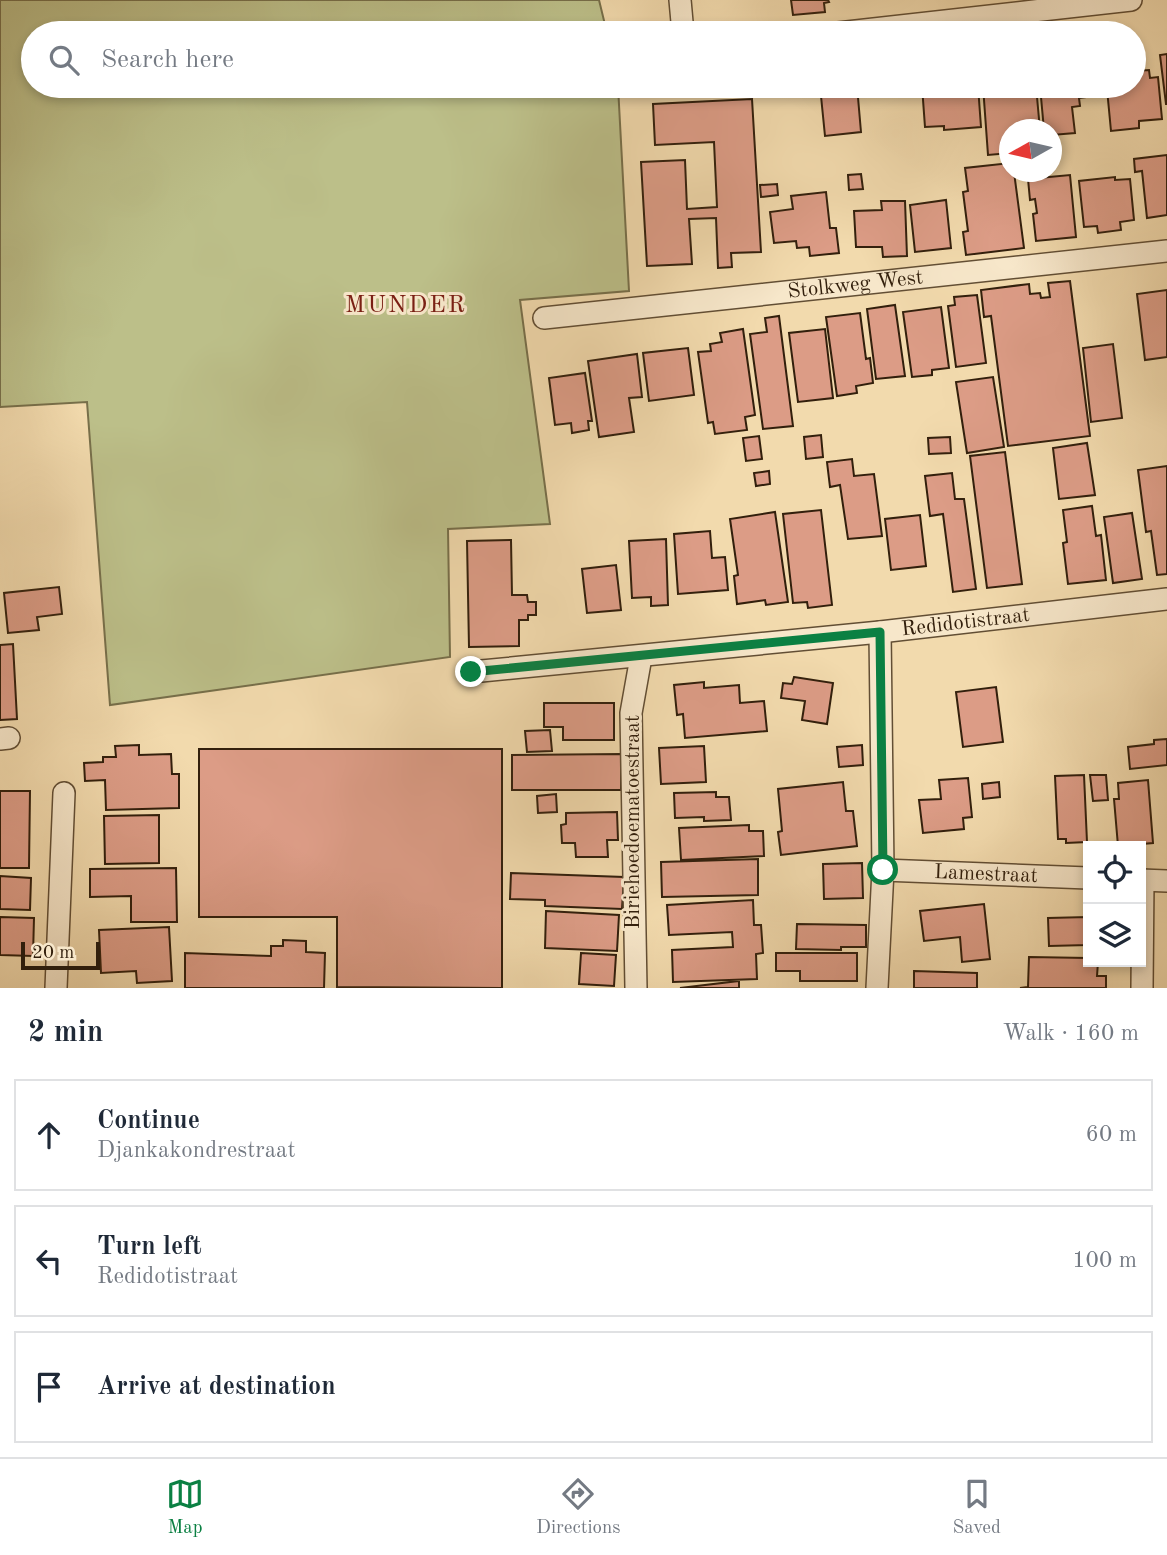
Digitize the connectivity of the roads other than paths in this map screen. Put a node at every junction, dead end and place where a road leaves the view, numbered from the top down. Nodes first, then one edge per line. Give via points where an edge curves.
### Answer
1 (680, 0) edge
2 (1130, 0) edge
3 (682, 21) edge
4 (944, 21) edge
5 (1167, 251) edge
6 (544, 318) dead end
7 (1167, 599) edge
8 (880, 632) junction
9 (641, 657) junction
10 (471, 672) dead end
11 (64, 793) dead end
12 (883, 870) junction
13 (1083, 878) edge
14 (1146, 880) edge
15 (1167, 881) edge
16 (1142, 904) edge
17 (56, 988) edge
18 (636, 988) edge
19 (877, 988) edge
20 (1142, 988) edge

1 - 3 street
2 - 4 street
5 - 6 street, Stolkweg West
7 - 8 street, Redidotistraat
8 - 9 street, Redidotistraat
8 - 12 street
9 - 10 street, Redidotistraat
9 - 18 street, Biriehoedoematoestraat via 631,713
11 - 17 street
12 - 13 street, Lamestraat
12 - 19 street
14 - 15 street
16 - 20 street

